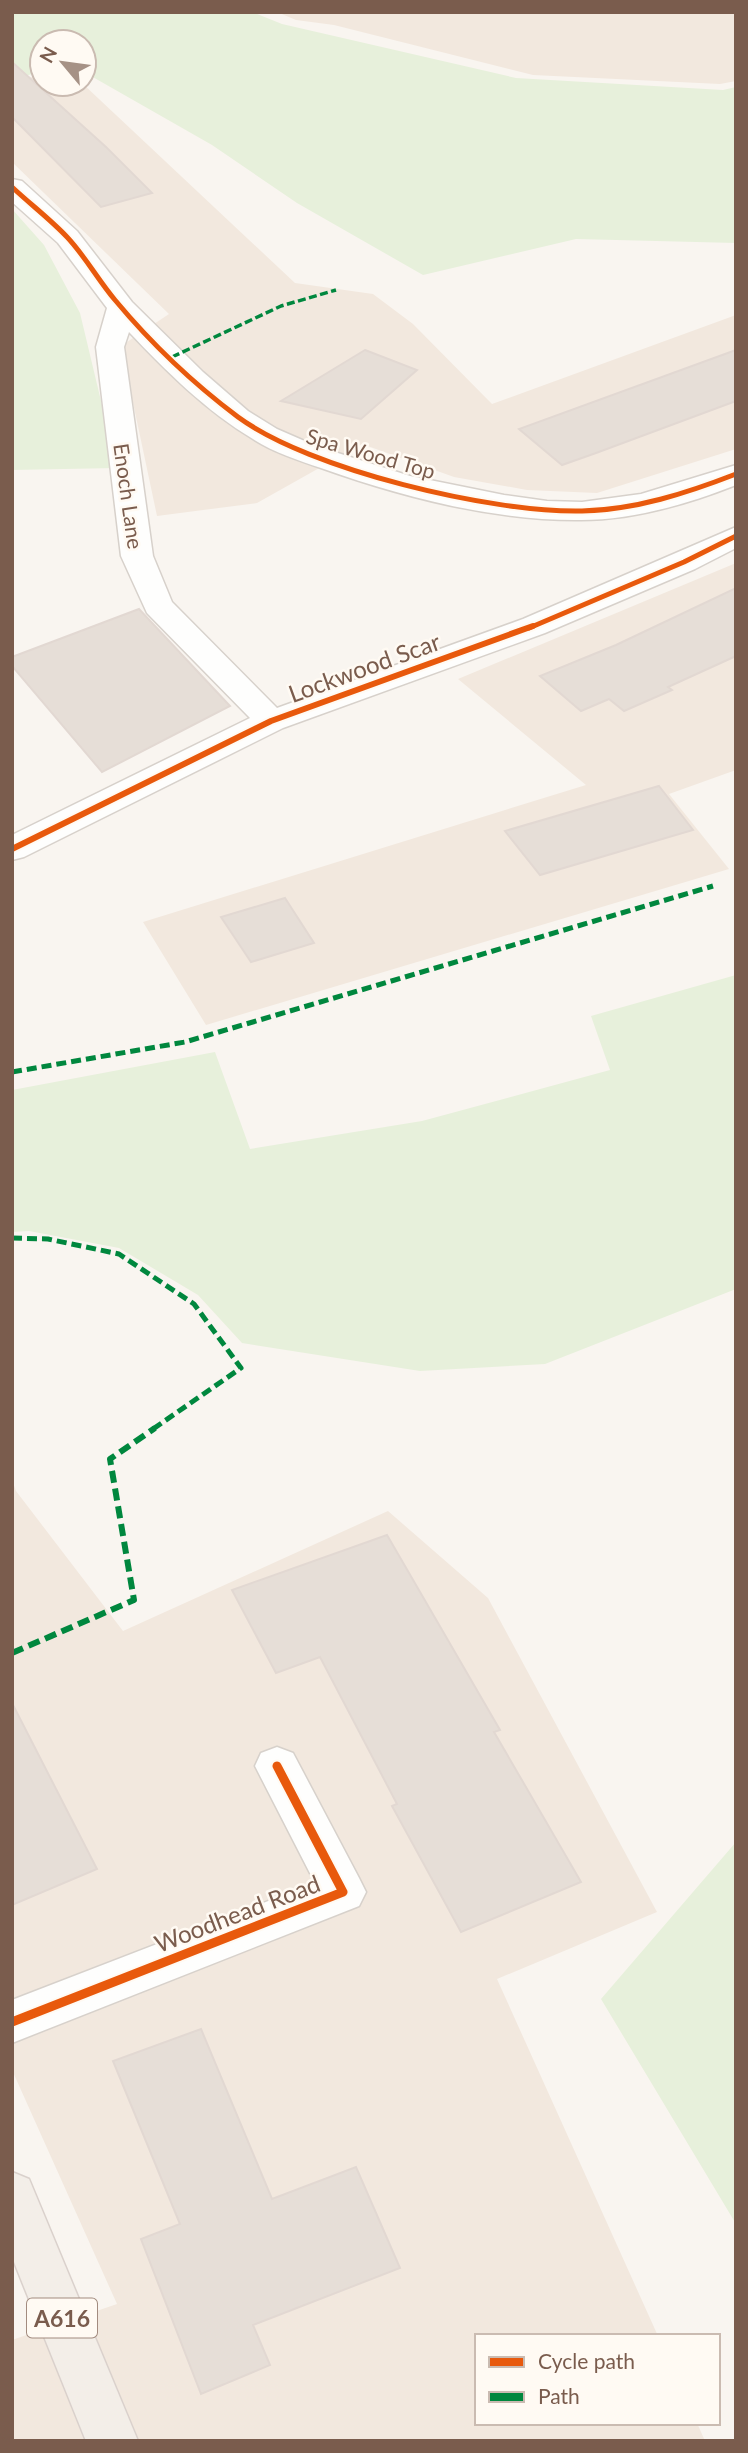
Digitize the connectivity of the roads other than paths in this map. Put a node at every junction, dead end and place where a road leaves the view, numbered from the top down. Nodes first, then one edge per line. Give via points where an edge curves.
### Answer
1 (12, 187) edge
2 (121, 307) junction
3 (736, 474) edge
4 (736, 536) edge
5 (271, 721) junction
6 (12, 849) edge
7 (277, 1766) dead end
8 (12, 2022) edge
9 (12, 2195) edge
10 (112, 2441) edge

1 - 2 street, Spa Wood Top via 73,243
2 - 3 street, Spa Wood Top via 240,419 297,451 430,490 512,505 581,511 644,503
2 - 5 street, Enoch Lane via 110,347 137,555 158,606
4 - 5 street, Lockwood Scar via 534,626
5 - 6 street, Lockwood Scar
7 - 8 street, Woodhead Road via 343,1892
9 - 10 main road, A616

